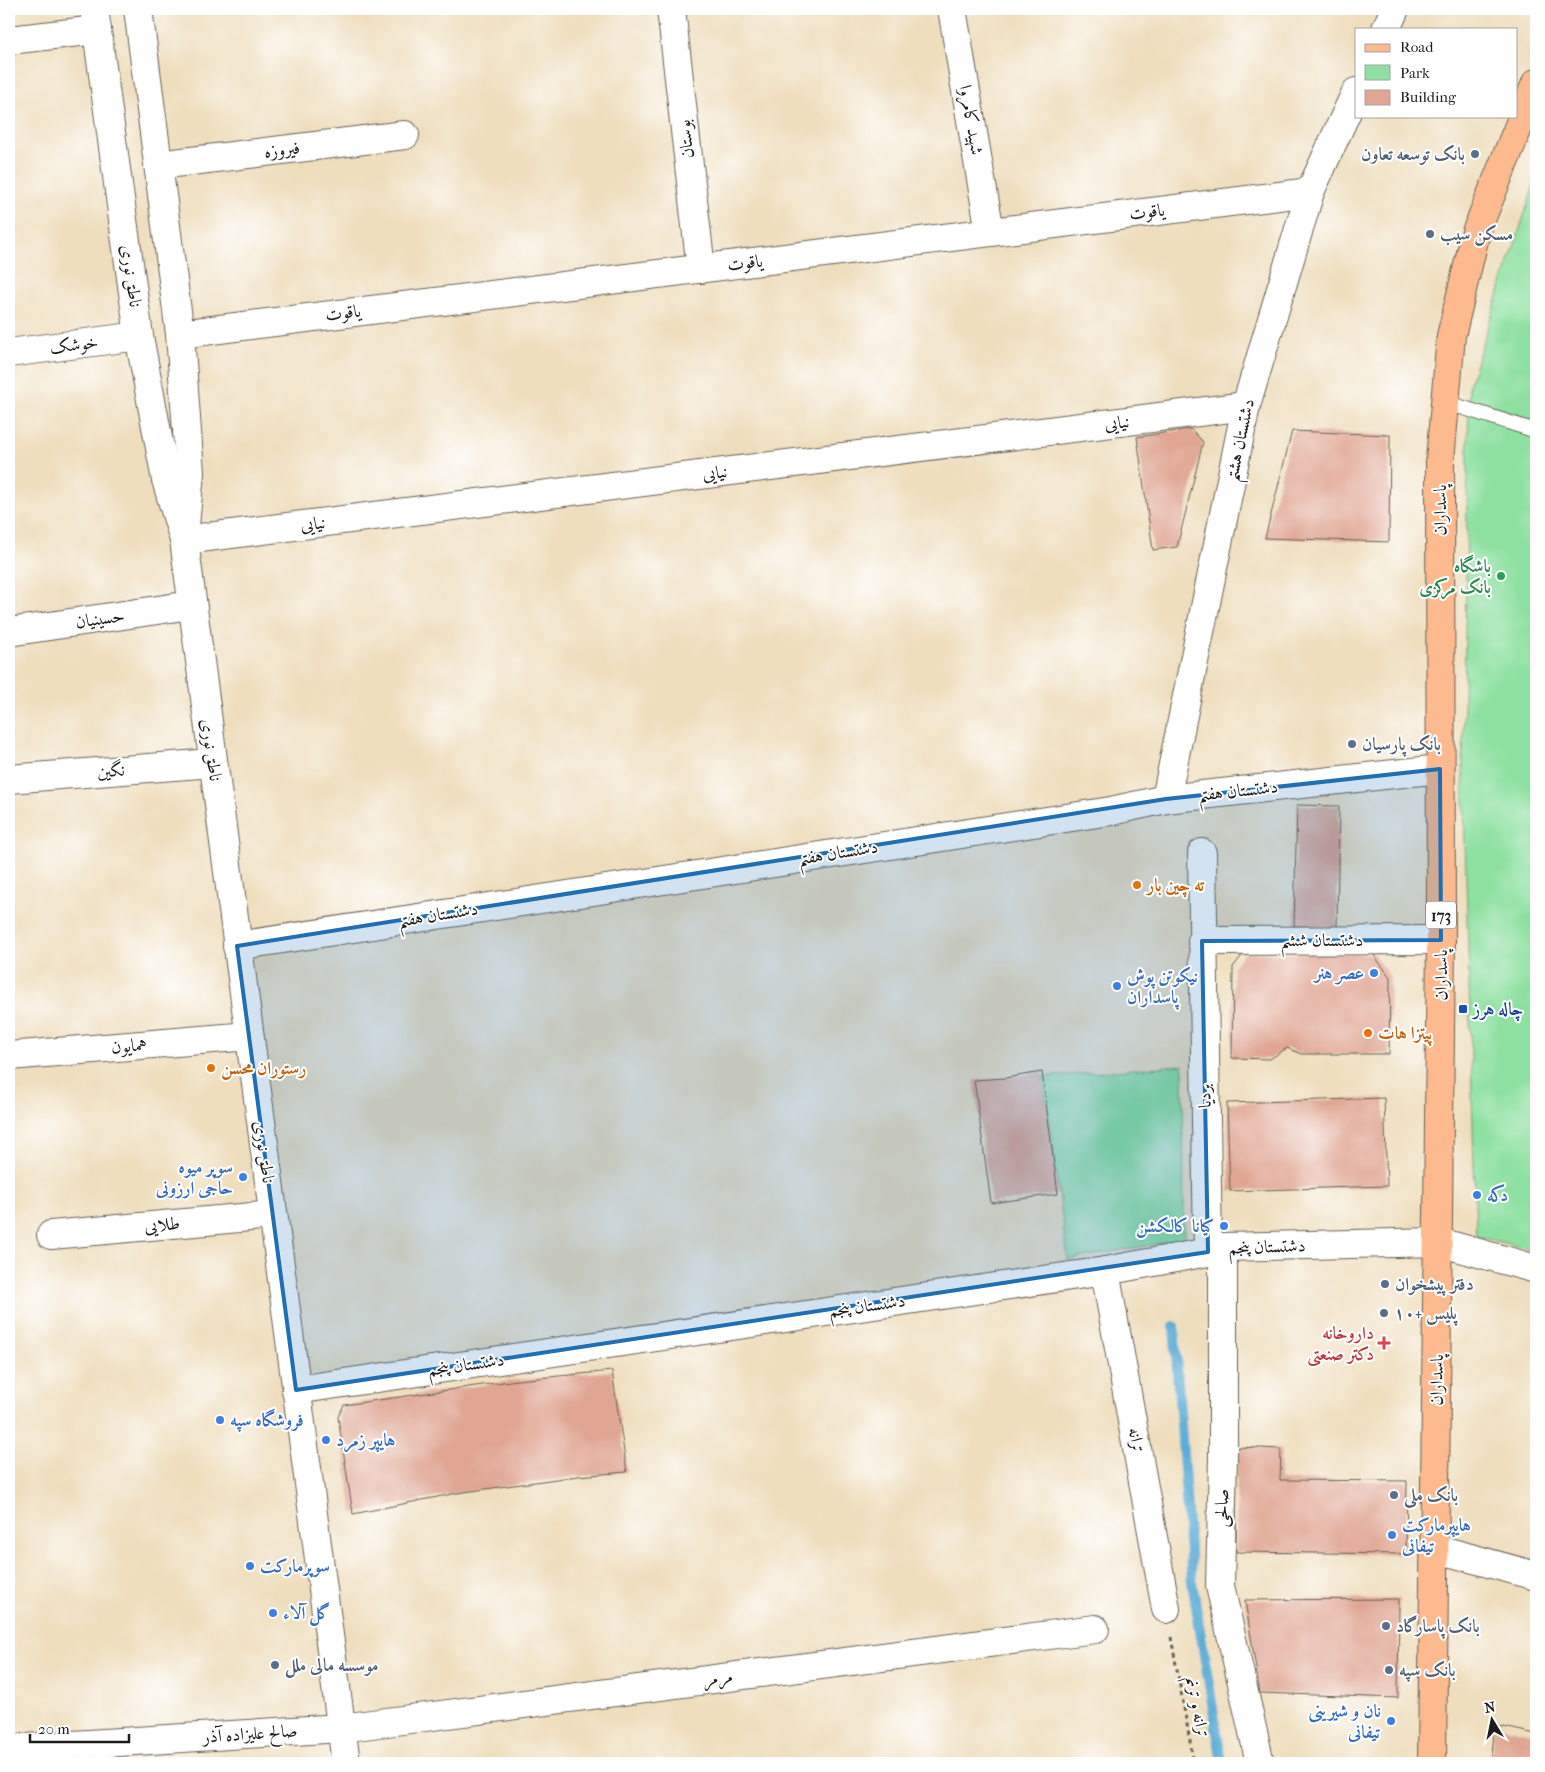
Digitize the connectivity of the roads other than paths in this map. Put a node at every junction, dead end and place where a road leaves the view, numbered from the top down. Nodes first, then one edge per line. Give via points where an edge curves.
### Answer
1 (138, 9) edge
2 (671, 9) edge
3 (952, 9) edge
4 (1395, 9) edge
5 (95, 19) edge
6 (1386, 28) edge
7 (9, 40) edge
8 (1536, 83) edge
9 (1355, 94) edge
10 (405, 135) dead end
11 (158, 165) junction
12 (1310, 192) junction
13 (990, 232) junction
14 (700, 269) junction
15 (180, 334) junction
16 (139, 336) junction
17 (9, 353) edge
18 (1445, 402) junction
19 (1246, 406) junction
20 (1536, 431) edge
21 (184, 540) junction
22 (191, 605) junction
23 (9, 632) edge
24 (212, 763) junction
25 (1440, 769) junction
26 (9, 779) edge
27 (1166, 799) junction
28 (1202, 853) dead end
29 (1441, 940) junction
30 (1202, 941) junction
31 (237, 946) junction
32 (249, 1036) junction
33 (9, 1056) edge
34 (273, 1215) junction
35 (51, 1235) dead end
36 (1439, 1242) junction
37 (1215, 1250) junction
38 (1536, 1269) edge
39 (1106, 1271) junction
40 (296, 1390) junction
41 (1434, 1548) junction
42 (1536, 1576) edge
43 (1166, 1609) dead end
44 (1095, 1629) dead end
45 (341, 1728) junction
46 (9, 1749) edge
47 (346, 1763) edge
48 (1260, 1763) edge
49 (1432, 1763) edge

1 - 11 street, ناطق نوری
2 - 14 street, بوستان
3 - 13 street, شهید کامروا
4 - 6 street
5 - 7 street
5 - 16 street, ناطق نوری
8 - 18 main road, پاسداران / 173 via 1476,232 1451,336
9 - 12 street, دشتستان هشتم
10 - 11 street, فیروزه
11 - 15 street, ناطق نوری
12 - 13 street, یاقوت
12 - 19 street, دشتستان هشتم
13 - 14 street, یاقوت
14 - 15 street, یاقوت
15 - 21 street, ناطق نوری via 190,473
16 - 17 street, خوشک
16 - 21 street, ناطق نوری via 166,480
18 - 20 lane
18 - 25 main road, پاسداران / 173 via 1440,460
19 - 21 street, نیایی
19 - 27 street, دشتستان هشتم
21 - 22 street, ناطق نوری
22 - 23 street, حسینیان
22 - 24 street, ناطق نوری
24 - 26 street, نگین
24 - 31 street, ناطق نوری
25 - 27 street, دشتستان هفتم
25 - 29 main road, پاسداران / 173
27 - 31 street, دشتستان هفتم via 1111,811
28 - 30 street, بردیا
29 - 30 street, دشتستان ششم
29 - 36 main road, پاسداران / 173
30 - 37 street, بردیا
31 - 32 street, ناطق نوری
32 - 33 street, همایون
32 - 34 street, ناطق نوری
34 - 35 street, طلایی
34 - 40 street, ناطق نوری
36 - 37 street, دشتستان پنجم
36 - 38 street, دشتستان پنجم
36 - 41 main road, پاسداران / 173
37 - 39 street, دشتستان پنجم
37 - 48 street, صالحی via 1223,1456 1220,1586
39 - 40 street, دشتستان پنجم
39 - 43 street, ترانه
40 - 45 street, ناطق نوری
41 - 42 street
41 - 49 main road, پاسداران / 173
44 - 45 street, مرمر
45 - 46 street, صالح علیزاده آذر
45 - 47 street, ناطق نوری

